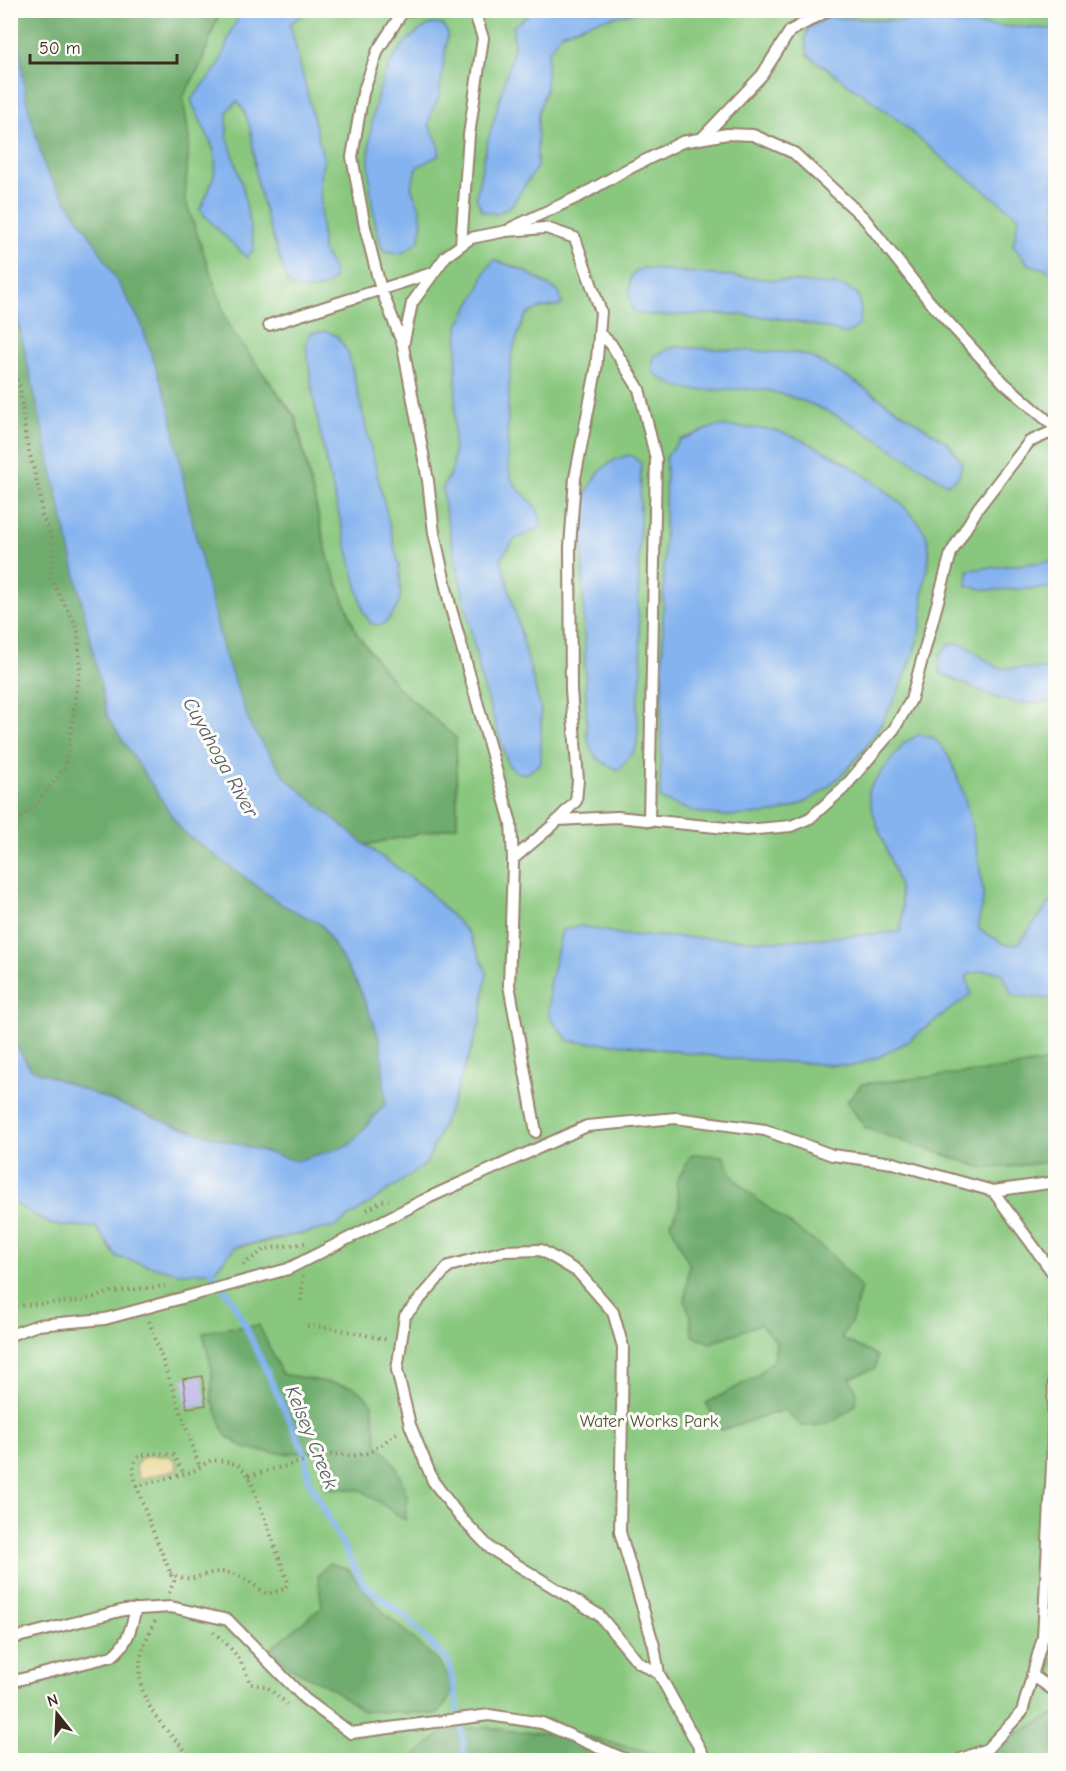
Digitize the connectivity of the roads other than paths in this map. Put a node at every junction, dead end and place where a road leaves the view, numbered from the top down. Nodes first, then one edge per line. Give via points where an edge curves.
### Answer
1 (412, 10) edge
2 (469, 10) edge
3 (829, 10) edge
4 (703, 137) junction
5 (506, 231) junction
6 (461, 245) junction
7 (432, 273) junction
8 (381, 290) junction
9 (269, 325) dead end
10 (599, 333) junction
11 (403, 346) junction
12 (1056, 429) edge
13 (558, 820) junction
14 (649, 821) junction
15 (513, 859) junction
16 (536, 1132) dead end
17 (1056, 1182) edge
18 (993, 1191) junction
19 (1056, 1277) edge
20 (1056, 1293) edge
21 (10, 1335) edge
22 (136, 1609) junction
23 (10, 1639) edge
24 (658, 1674) junction
25 (1032, 1675) junction
26 (10, 1682) edge
27 (1056, 1692) edge
28 (627, 1761) edge
29 (706, 1761) edge
30 (959, 1761) edge

1 - 8 lane via 403,11 378,50 363,93 352,157
2 - 6 lane via 474,11 483,38 469,135
3 - 4 lane via 790,31 762,75
4 - 5 lane via 682,142
4 - 12 lane via 753,135 794,153 864,218 929,301 1004,383
5 - 6 lane via 471,238
5 - 10 lane via 546,228 575,238 601,312
6 - 7 lane
7 - 8 lane
7 - 11 lane via 412,303
8 - 9 lane
8 - 11 lane
10 - 13 lane via 596,370 575,478 570,547 578,780 576,801
10 - 14 lane via 611,344 639,389 656,459
11 - 15 lane via 434,533 472,691 511,823
12 - 14 lane via 1029,442 978,508 951,553 911,700 894,729 843,789 810,818 791,826 746,830
13 - 14 lane via 617,817
13 - 15 lane
15 - 16 lane via 509,985
17 - 18 lane
18 - 19 lane
18 - 21 lane via 893,1163 832,1155 765,1130 676,1118 587,1126 430,1197 299,1263 231,1286 105,1319 38,1325
20 - 25 lane via 1043,1637
22 - 23 lane
22 - 26 lane via 122,1649 112,1656
22 - 28 lane via 171,1607 228,1620 305,1699 351,1733 489,1715 542,1723
24 - 24 lane via 654,1646 620,1532 623,1347 613,1312 578,1272 540,1250 504,1251 448,1266 405,1316 397,1370 410,1425 433,1481 491,1549 599,1615 638,1662
24 - 29 lane
25 - 27 lane
25 - 30 lane via 1022,1712 987,1749

